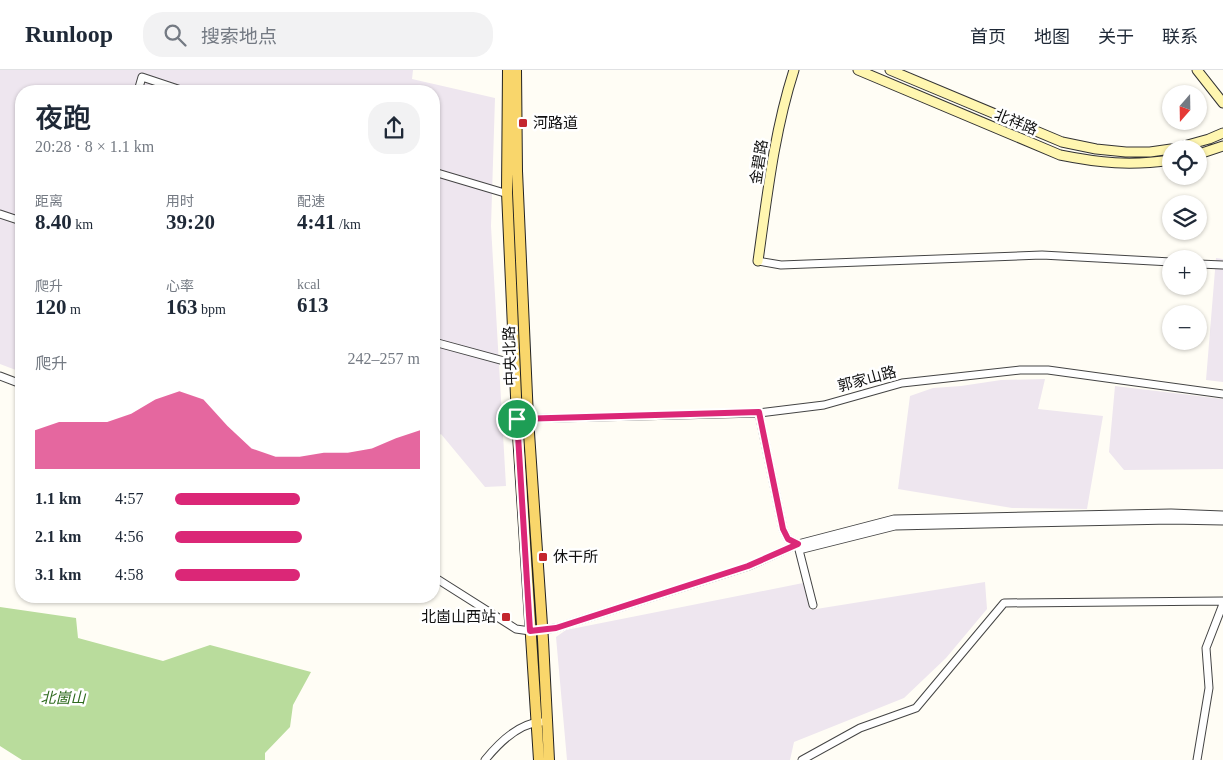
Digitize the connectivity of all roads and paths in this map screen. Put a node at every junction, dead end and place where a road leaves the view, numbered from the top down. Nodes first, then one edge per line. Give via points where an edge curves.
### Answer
1 (508, 70) edge
2 (516, 70) edge
3 (794, 70) edge
4 (858, 70) edge
5 (890, 70) edge
6 (1197, 70) edge
7 (140, 85) edge
8 (166, 85) edge
9 (1223, 103) edge
10 (1223, 133) edge
11 (1204, 140) edge
12 (1223, 146) edge
13 (1162, 150) edge
14 (1207, 151) edge
15 (1162, 161) edge
16 (440, 174) edge
17 (508, 194) junction
18 (0, 214) edge
19 (15, 220) edge
20 (758, 261) joint
21 (1162, 262) edge
22 (1207, 264) edge
23 (1223, 265) edge
24 (440, 344) edge
25 (515, 364) junction
26 (0, 376) edge
27 (15, 382) edge
28 (1223, 394) edge
29 (759, 412) junction
30 (522, 418) junction
31 (1223, 515) edge
32 (1223, 521) edge
33 (798, 547) junction
34 (440, 581) edge
35 (1223, 600) edge
36 (1223, 604) edge
37 (813, 605) dead end
38 (543, 629) junction
39 (530, 631) junction
40 (541, 722) junction
41 (485, 760) edge
42 (539, 760) edge
43 (549, 760) edge
44 (802, 760) edge
45 (1198, 760) edge

1 - 17 main road, 中央北路
2 - 30 main road, 中央北路
3 - 20 street, 金碧路 via 778,125
4 - 15 street, 北祥路 via 1060,155 1124,164
5 - 13 street, 北祥路 via 1062,142 1126,152
6 - 9 street
7 - 8 street via 142,77
10 - 11 street, 北祥路
12 - 14 street
16 - 17 street
17 - 25 main road, 中央北路
18 - 19 street
20 - 21 street via 781,265 1042,255
22 - 23 street
24 - 25 street
25 - 30 main road, 中央北路
26 - 27 street
28 - 29 street, 郭家山路 via 1048,370 1020,370 902,383 824,404
29 - 30 street, 郭家山路
29 - 33 street via 783,529 788,539
30 - 38 main road, 中央北路
30 - 39 main road, 中央北路
31 - 33 street via 1171,513 894,519
32 - 33 street via 895,526
33 - 37 street
33 - 38 street via 556,628
34 - 39 street via 516,629
35 - 44 street via 1004,603 916,708 860,728
36 - 45 street via 1206,648 1210,688
38 - 39 street
38 - 40 main road, 中央北路
39 - 40 main road, 中央北路
40 - 41 street via 521,728
40 - 42 main road, 中央北路
40 - 43 main road, 中央北路

